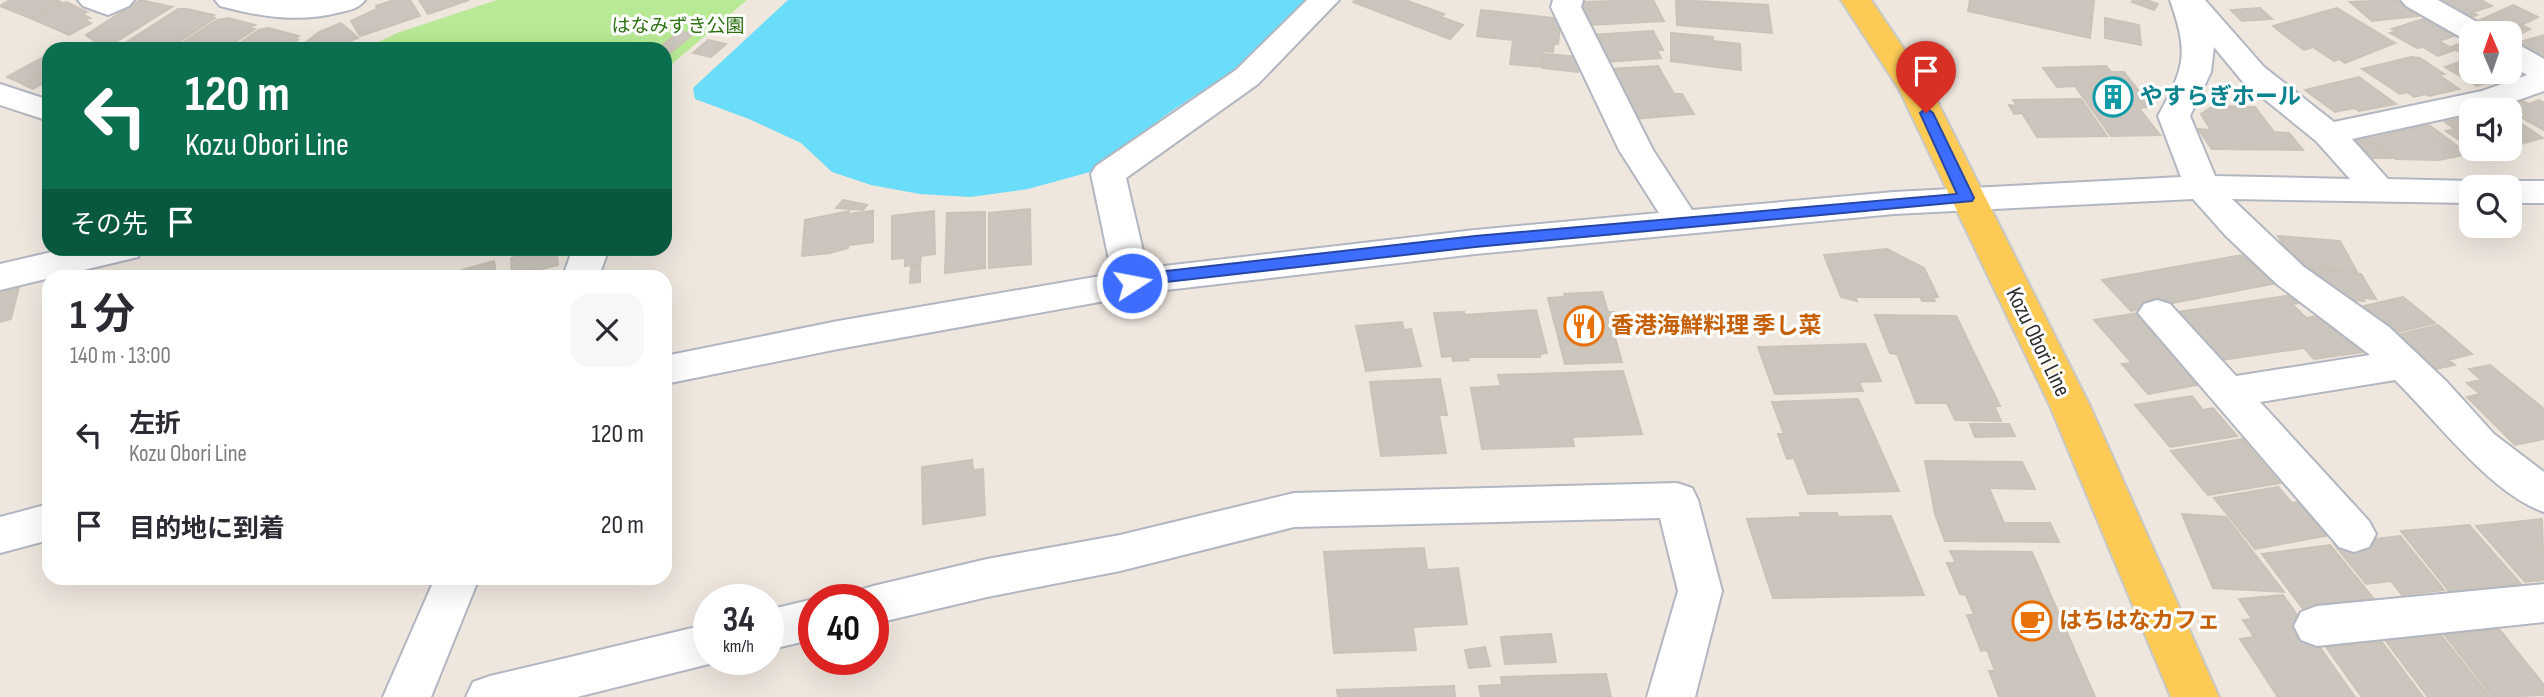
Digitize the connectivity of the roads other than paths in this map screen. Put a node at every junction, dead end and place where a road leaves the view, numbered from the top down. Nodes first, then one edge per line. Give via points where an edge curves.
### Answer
1 (93, 0) edge
2 (119, 0) edge
3 (230, 0) edge
4 (350, 0) edge
5 (1324, 0) edge
6 (1856, 0) edge
7 (2187, 0) edge
8 (2416, 0) edge
9 (1567, 4) edge
10 (2459, 24) edge
11 (2522, 60) edge
12 (2544, 72) edge
13 (2544, 80) edge
14 (0, 94) edge
15 (42, 109) edge
16 (2328, 134) junction
17 (2202, 187) junction
18 (2378, 191) junction
19 (2459, 192) edge
20 (2522, 192) edge
21 (2544, 192) edge
22 (1966, 198) junction
23 (1682, 223) junction
24 (91, 256) edge
25 (0, 277) edge
26 (1132, 283) junction
27 (2157, 313) dead end
28 (2403, 364) junction
29 (672, 369) edge
30 (2228, 392) junction
31 (2544, 495) edge
32 (42, 524) edge
33 (2354, 534) dead end
34 (0, 535) edge
35 (454, 585) edge
36 (889, 601) edge
37 (2544, 603) edge
38 (2318, 626) dead end
39 (693, 649) edge
40 (407, 697) edge
41 (490, 697) edge
42 (1671, 697) edge
43 (2195, 697) edge

1 - 2 street via 108,6
3 - 4 street via 292,11
5 - 26 street via 1247,77 1108,174
6 - 22 main road, Kozu Obori Line via 1915,89
7 - 16 street via 2253,74
7 - 17 street via 2200,40 2196,78 2174,116
8 - 10 street
9 - 23 street via 1636,150
11 - 12 street
13 - 16 street via 2490,99
14 - 15 street
16 - 18 street
17 - 18 street
17 - 22 street
17 - 28 street via 2291,276 2375,337
18 - 19 street
20 - 21 street
22 - 23 street
22 - 43 main road, Kozu Obori Line via 2070,406
23 - 26 street via 1475,242
24 - 25 street
26 - 29 street
27 - 30 street
28 - 30 street
28 - 31 street via 2480,445
30 - 33 street
32 - 34 street
35 - 40 street
36 - 42 street via 1120,553 1294,510 1677,500 1700,591
37 - 38 street
39 - 41 street

